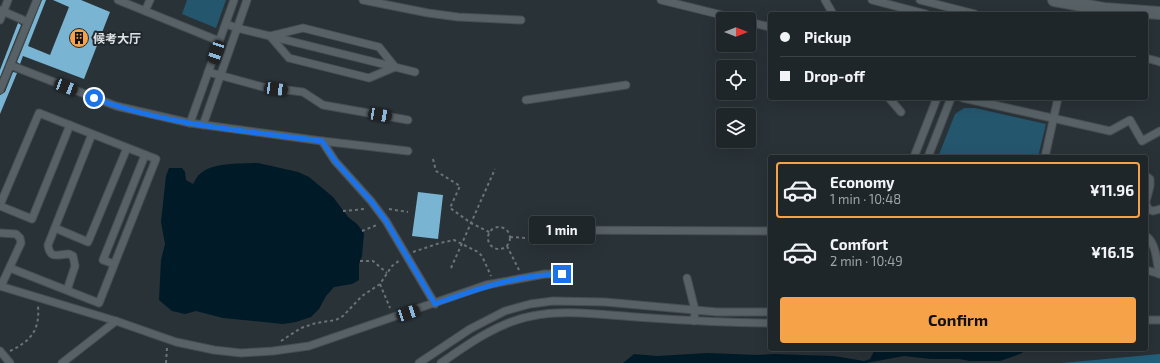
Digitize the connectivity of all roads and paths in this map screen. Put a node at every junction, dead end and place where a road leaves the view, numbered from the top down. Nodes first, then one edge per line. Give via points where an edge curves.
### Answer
1 (8, 0) edge
2 (37, 0) edge
3 (118, 0) edge
4 (150, 0) edge
5 (234, 0) edge
6 (246, 0) edge
7 (363, 0) edge
8 (661, 0) edge
9 (825, 0) edge
10 (872, 0) edge
11 (920, 0) edge
12 (1054, 0) edge
13 (2, 11) edge
14 (145, 11) junction
15 (832, 12) edge
16 (918, 12) edge
17 (967, 12) edge
18 (1146, 12) edge
19 (1148, 12) edge
20 (1160, 13) edge
21 (716, 14) edge
22 (0, 20) edge
23 (521, 20) dead end
24 (28, 22) junction
25 (226, 24) junction
26 (756, 24) edge
27 (768, 27) edge
28 (237, 28) junction
29 (270, 36) junction
30 (219, 42) junction
31 (1148, 59) edge
32 (1160, 62) edge
33 (10, 65) junction
34 (395, 67) junction
35 (208, 72) junction
36 (415, 72) dead end
37 (220, 76) junction
38 (626, 85) dead end
39 (0, 90) edge
40 (526, 100) dead end
41 (891, 100) edge
42 (936, 100) edge
43 (950, 100) edge
44 (973, 100) edge
45 (1058, 100) edge
46 (901, 112) dead end
47 (1054, 117) junction
48 (408, 120) dead end
49 (190, 123) junction
50 (70, 125) junction
51 (203, 125) junction
52 (1160, 131) edge
53 (92, 134) junction
54 (322, 141) junction
55 (127, 148) junction
56 (408, 151) dead end
57 (145, 155) junction
58 (915, 155) edge
59 (929, 155) edge
60 (1046, 155) edge
61 (433, 159) dead end
62 (495, 169) dead end
63 (1148, 178) edge
64 (1148, 194) edge
65 (0, 206) edge
66 (376, 208) junction
67 (1148, 209) edge
68 (343, 211) dead end
69 (1159, 211) edge
70 (408, 212) dead end
71 (386, 221) junction
72 (471, 223) junction
73 (54, 228) junction
74 (547, 230) dead end
75 (362, 231) dead end
76 (768, 231) edge
77 (0, 233) edge
78 (490, 233) junction
79 (510, 237) junction
80 (1148, 237) edge
81 (549, 240) dead end
82 (462, 244) junction
83 (507, 246) junction
84 (406, 255) junction
85 (360, 261) dead end
86 (114, 264) junction
87 (10, 268) junction
88 (451, 268) dead end
89 (1148, 271) edge
90 (387, 273) junction
91 (562, 274) dead end
92 (1160, 274) edge
93 (524, 278) junction
94 (687, 278) dead end
95 (380, 284) junction
96 (494, 284) junction
97 (1, 286) edge
98 (67, 290) junction
99 (37, 297) junction
100 (435, 304) junction
101 (694, 310) junction
102 (768, 312) edge
103 (394, 318) junction
104 (1148, 319) edge
105 (1160, 320) edge
106 (116, 321) junction
107 (694, 321) junction
108 (768, 323) edge
109 (167, 339) junction
110 (273, 351) junction
111 (2, 353) edge
112 (10, 363) edge
113 (62, 363) edge
114 (166, 363) edge
115 (419, 363) edge
116 (441, 363) edge

1 - 13 lane
2 - 24 lane
3 - 14 lane
4 - 14 lane
5 - 25 lane
6 - 28 lane
7 - 23 lane via 458,17
8 - 21 lane
9 - 15 lane
10 - 16 lane
11 - 17 lane
12 - 18 street via 1104,9
13 - 22 lane
13 - 24 lane
14 - 30 lane
19 - 20 street
24 - 33 lane
25 - 28 lane
25 - 30 lane
26 - 27 lane
28 - 29 lane
28 - 37 lane
29 - 34 lane
29 - 34 lane via 303,28 379,47
29 - 34 lane via 289,58 369,78
30 - 35 lane
31 - 32 lane
33 - 39 lane
33 - 49 lane via 116,106
34 - 36 lane
35 - 37 lane
35 - 49 lane
37 - 48 lane via 263,87 303,92 323,105
37 - 51 lane
38 - 40 lane
41 - 46 lane
42 - 58 lane
43 - 59 lane
44 - 47 lane
45 - 47 lane
47 - 52 lane via 1110,131 1130,120 1142,141
47 - 60 lane
49 - 51 lane
50 - 53 lane
50 - 65 lane via 39,113
50 - 65 lane via 32,220
51 - 54 lane
53 - 55 lane
53 - 73 lane
54 - 56 lane
54 - 66 lane via 335,161
55 - 57 lane
55 - 73 lane via 88,242
57 - 86 lane via 156,159
57 - 86 lane via 103,260
61 - 72 path via 436,171 460,186 450,208
62 - 72 path
63 - 64 lane
66 - 68 path
66 - 70 path
66 - 71 lane
67 - 69 lane
71 - 75 path
71 - 84 lane
72 - 78 path
72 - 82 path
73 - 98 lane via 48,244 49,251 58,256 69,254 74,260 75,266
74 - 76 lane
77 - 87 lane via 16,234 20,238 19,248
78 - 79 path via 500,228 507,231
78 - 83 path via 489,242 494,247 500,249
79 - 81 path
79 - 83 path
80 - 92 lane via 1153,244
82 - 84 path via 448,240
82 - 88 path
82 - 96 path via 482,256
83 - 93 path
84 - 90 path
84 - 100 lane
85 - 90 path via 372,260
86 - 98 lane via 99,303
87 - 97 lane
87 - 98 lane
89 - 92 lane
90 - 95 path
91 - 93 lane
93 - 96 lane
94 - 101 lane
95 - 103 path
95 - 110 path via 362,296 343,316 301,328 282,340
96 - 100 lane
97 - 99 lane
99 - 106 lane
99 - 111 path via 36,328 30,338 21,346
100 - 103 lane
101 - 102 lane
101 - 107 lane
101 - 115 lane via 605,302 553,301 530,304 505,311 470,329
103 - 110 lane via 309,346
104 - 105 lane
106 - 109 lane
106 - 113 lane
107 - 108 lane
107 - 116 lane via 553,313 532,316 510,323 475,340
109 - 110 lane via 214,350 241,353
109 - 114 path
111 - 112 lane

